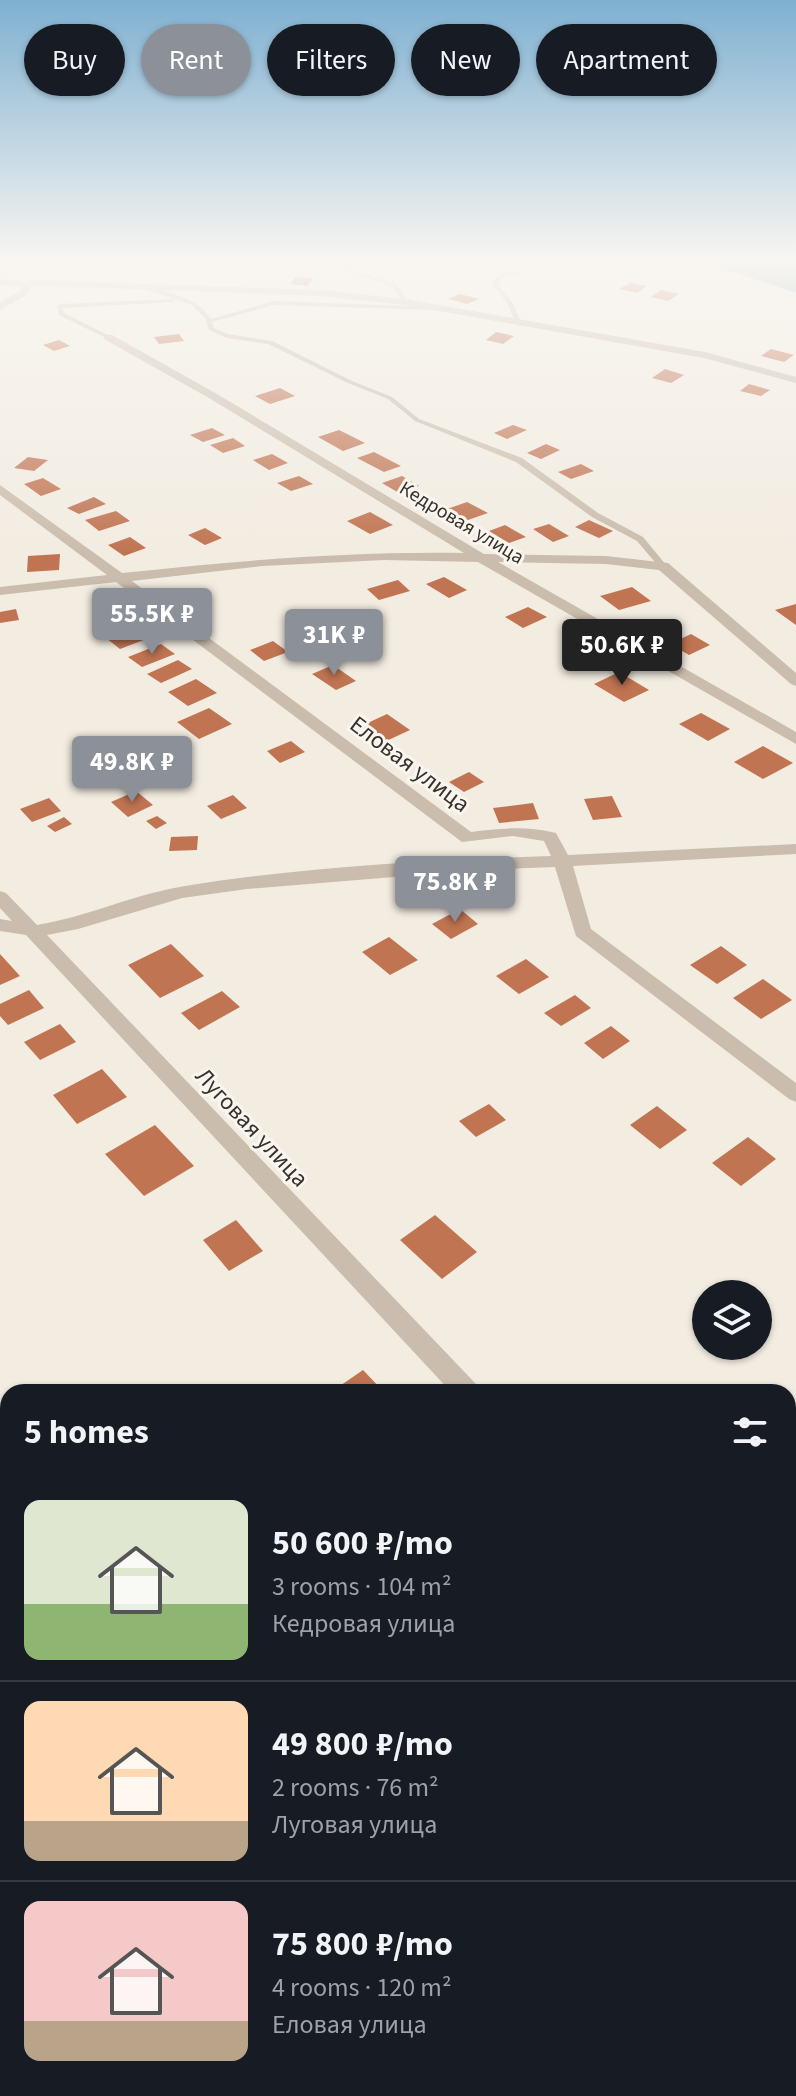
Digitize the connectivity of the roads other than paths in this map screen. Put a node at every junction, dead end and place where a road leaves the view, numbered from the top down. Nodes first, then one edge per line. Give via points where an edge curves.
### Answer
1 (144, 358) edge
2 (302, 358) edge
3 (715, 358) edge
4 (796, 380) edge
5 (0, 489) edge
6 (483, 559) junction
7 (663, 566) junction
8 (122, 577) junction
9 (0, 591) edge
10 (796, 681) edge
11 (796, 739) edge
12 (468, 838) junction
13 (796, 849) edge
14 (562, 860) junction
15 (479, 864) junction
16 (0, 897) edge
17 (0, 925) edge
18 (35, 931) junction
19 (796, 1094) edge
20 (460, 1384) edge

1 - 6 street, Кедровая улица
2 - 7 lane via 390,398 417,420 519,460 595,515 640,539
3 - 4 street
5 - 8 street, Еловая улица
6 - 7 street
6 - 8 street via 277,561
6 - 11 street, Кедровая улица
7 - 10 street
8 - 9 street
8 - 12 street, Еловая улица
12 - 14 street, Еловая улица via 513,831 550,837
12 - 15 street
13 - 14 street
14 - 15 street
14 - 19 street, Еловая улица via 583,932
15 - 18 street via 181,892
16 - 18 street, Луговая улица
17 - 18 street
18 - 20 street, Луговая улица

